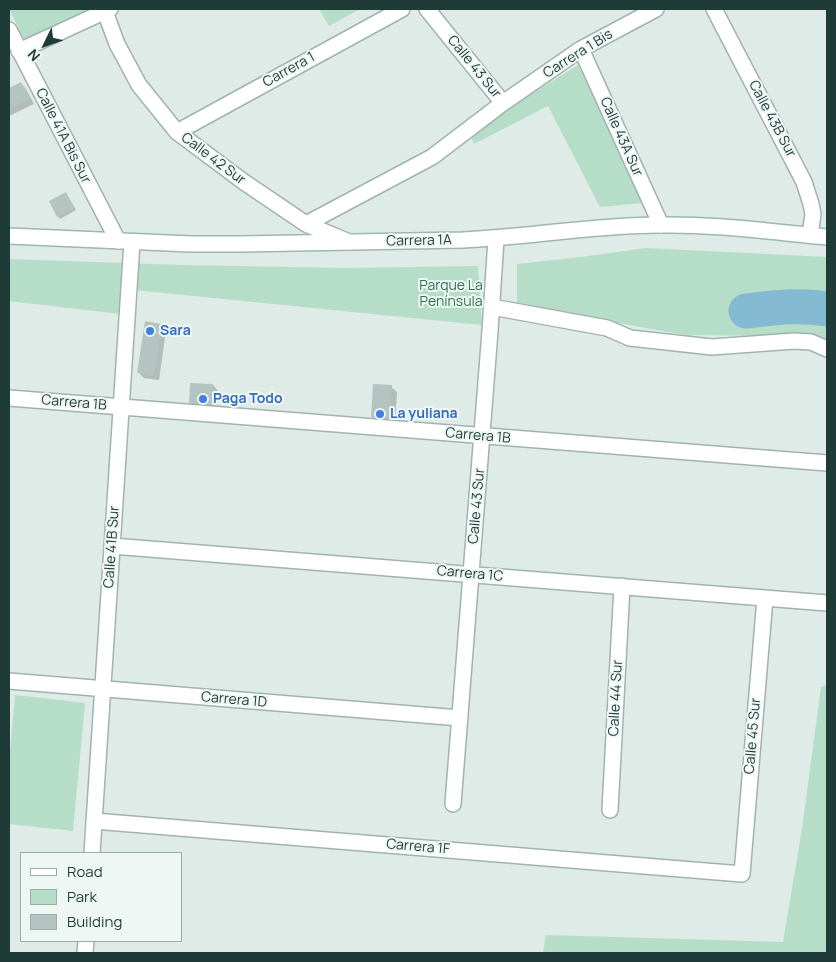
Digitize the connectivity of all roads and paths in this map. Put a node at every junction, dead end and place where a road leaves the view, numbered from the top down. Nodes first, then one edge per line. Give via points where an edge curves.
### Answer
1 (402, 9) edge
2 (427, 9) edge
3 (656, 9) edge
4 (714, 9) edge
5 (106, 10) edge
6 (13, 41) edge
7 (581, 49) junction
8 (503, 103) junction
9 (177, 132) junction
10 (306, 224) junction
11 (661, 225) junction
12 (810, 235) junction
13 (9, 236) edge
14 (827, 237) edge
15 (496, 238) junction
16 (125, 242) junction
17 (349, 242) junction
18 (492, 307) junction
19 (827, 349) edge
20 (9, 398) edge
21 (121, 407) junction
22 (482, 436) junction
23 (827, 463) edge
24 (112, 546) junction
25 (471, 574) junction
26 (622, 586) junction
27 (765, 598) junction
28 (827, 603) edge
29 (9, 681) edge
30 (102, 689) junction
31 (460, 718) junction
32 (453, 804) dead end
33 (610, 810) dead end
34 (94, 821) junction
35 (92, 852) edge
36 (742, 874) joint

1 - 9 street, Carrera 1
2 - 8 street, Calle 43 Sur
3 - 7 street, Carrera 1 Bis
4 - 12 street, Calle 43B Sur via 804,182 812,204
5 - 6 street
5 - 9 street, Calle 42 Sur via 117,44 139,85
6 - 16 street, Calle 41A Bis Sur
7 - 8 street, Carrera 1 Bis
7 - 11 street, Calle 43A Sur
8 - 10 street, Calle 43 Sur via 432,157
9 - 10 street, Calle 42 Sur
10 - 17 street, Calle 42 Sur
11 - 12 street, Carrera 1A
11 - 15 street, Carrera 1A
12 - 14 street, Carrera 1A
13 - 16 street, Carrera 1A
15 - 17 street, Carrera 1A
15 - 18 street, Calle 43 Sur
16 - 17 street, Carrera 1A
16 - 21 street, Calle 41B Sur
18 - 19 street via 607,328 630,338 712,347 794,341 810,342
18 - 22 street, Calle 43 Sur
20 - 21 street, Carrera 1B
21 - 22 street, Carrera 1B
21 - 24 street, Calle 41B Sur
22 - 23 street, Carrera 1B
22 - 25 street, Calle 43 Sur
24 - 25 street, Carrera 1C
24 - 30 street, Calle 41B Sur
25 - 26 street, Carrera 1C
25 - 31 street, Calle 43 Sur
26 - 27 street, Carrera 1C
26 - 33 street, Calle 44 Sur
27 - 28 street, Carrera 1C
27 - 36 street, Calle 45 Sur
29 - 30 street, Carrera 1D
30 - 31 street, Carrera 1D
30 - 34 street, Calle 41B Sur
31 - 32 street, Calle 43 Sur
34 - 35 street, Calle 41B Sur
34 - 36 street, Carrera 1F

